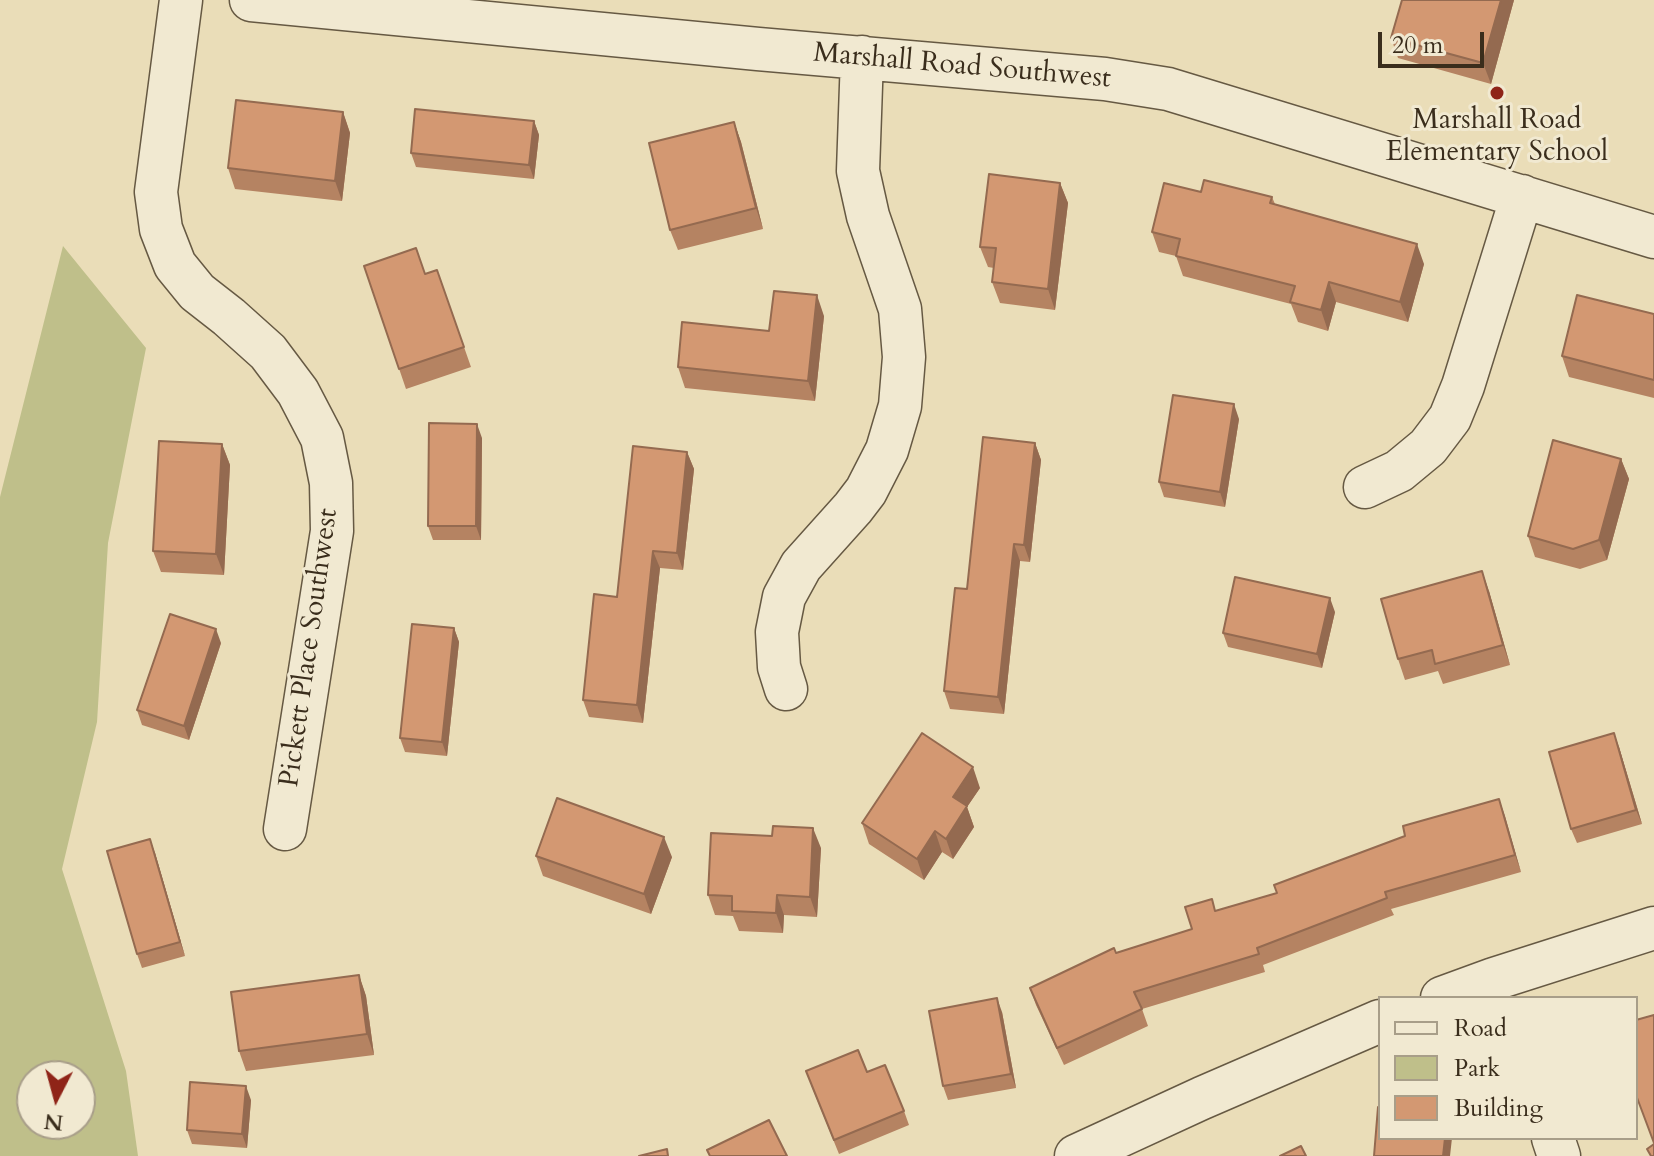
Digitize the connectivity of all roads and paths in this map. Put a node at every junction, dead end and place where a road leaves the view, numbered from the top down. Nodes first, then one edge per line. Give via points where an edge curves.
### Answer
1 (181, 0) edge
2 (251, 0) edge
3 (862, 57) junction
4 (1522, 196) junction
5 (1654, 237) edge
6 (1365, 487) dead end
7 (786, 689) dead end
8 (285, 829) dead end
9 (1654, 928) edge
10 (1498, 988) edge
11 (1453, 996) edge
12 (1378, 1022) edge
13 (1076, 1156) edge

1 - 8 street, Pickett Place Southwest via 156,192 161,229 175,265 197,292 268,352 298,392 322,438 331,483 332,531
2 - 3 street, Marshall Road Southwest
3 - 4 street, Marshall Road Southwest via 1168,89
3 - 7 street via 858,171 900,309 900,406 887,450 866,491 801,566 784,597 777,632
4 - 5 street, Marshall Road Southwest
4 - 6 street via 1450,418 1428,447 1399,471
9 - 10 street
10 - 11 street
12 - 13 street

